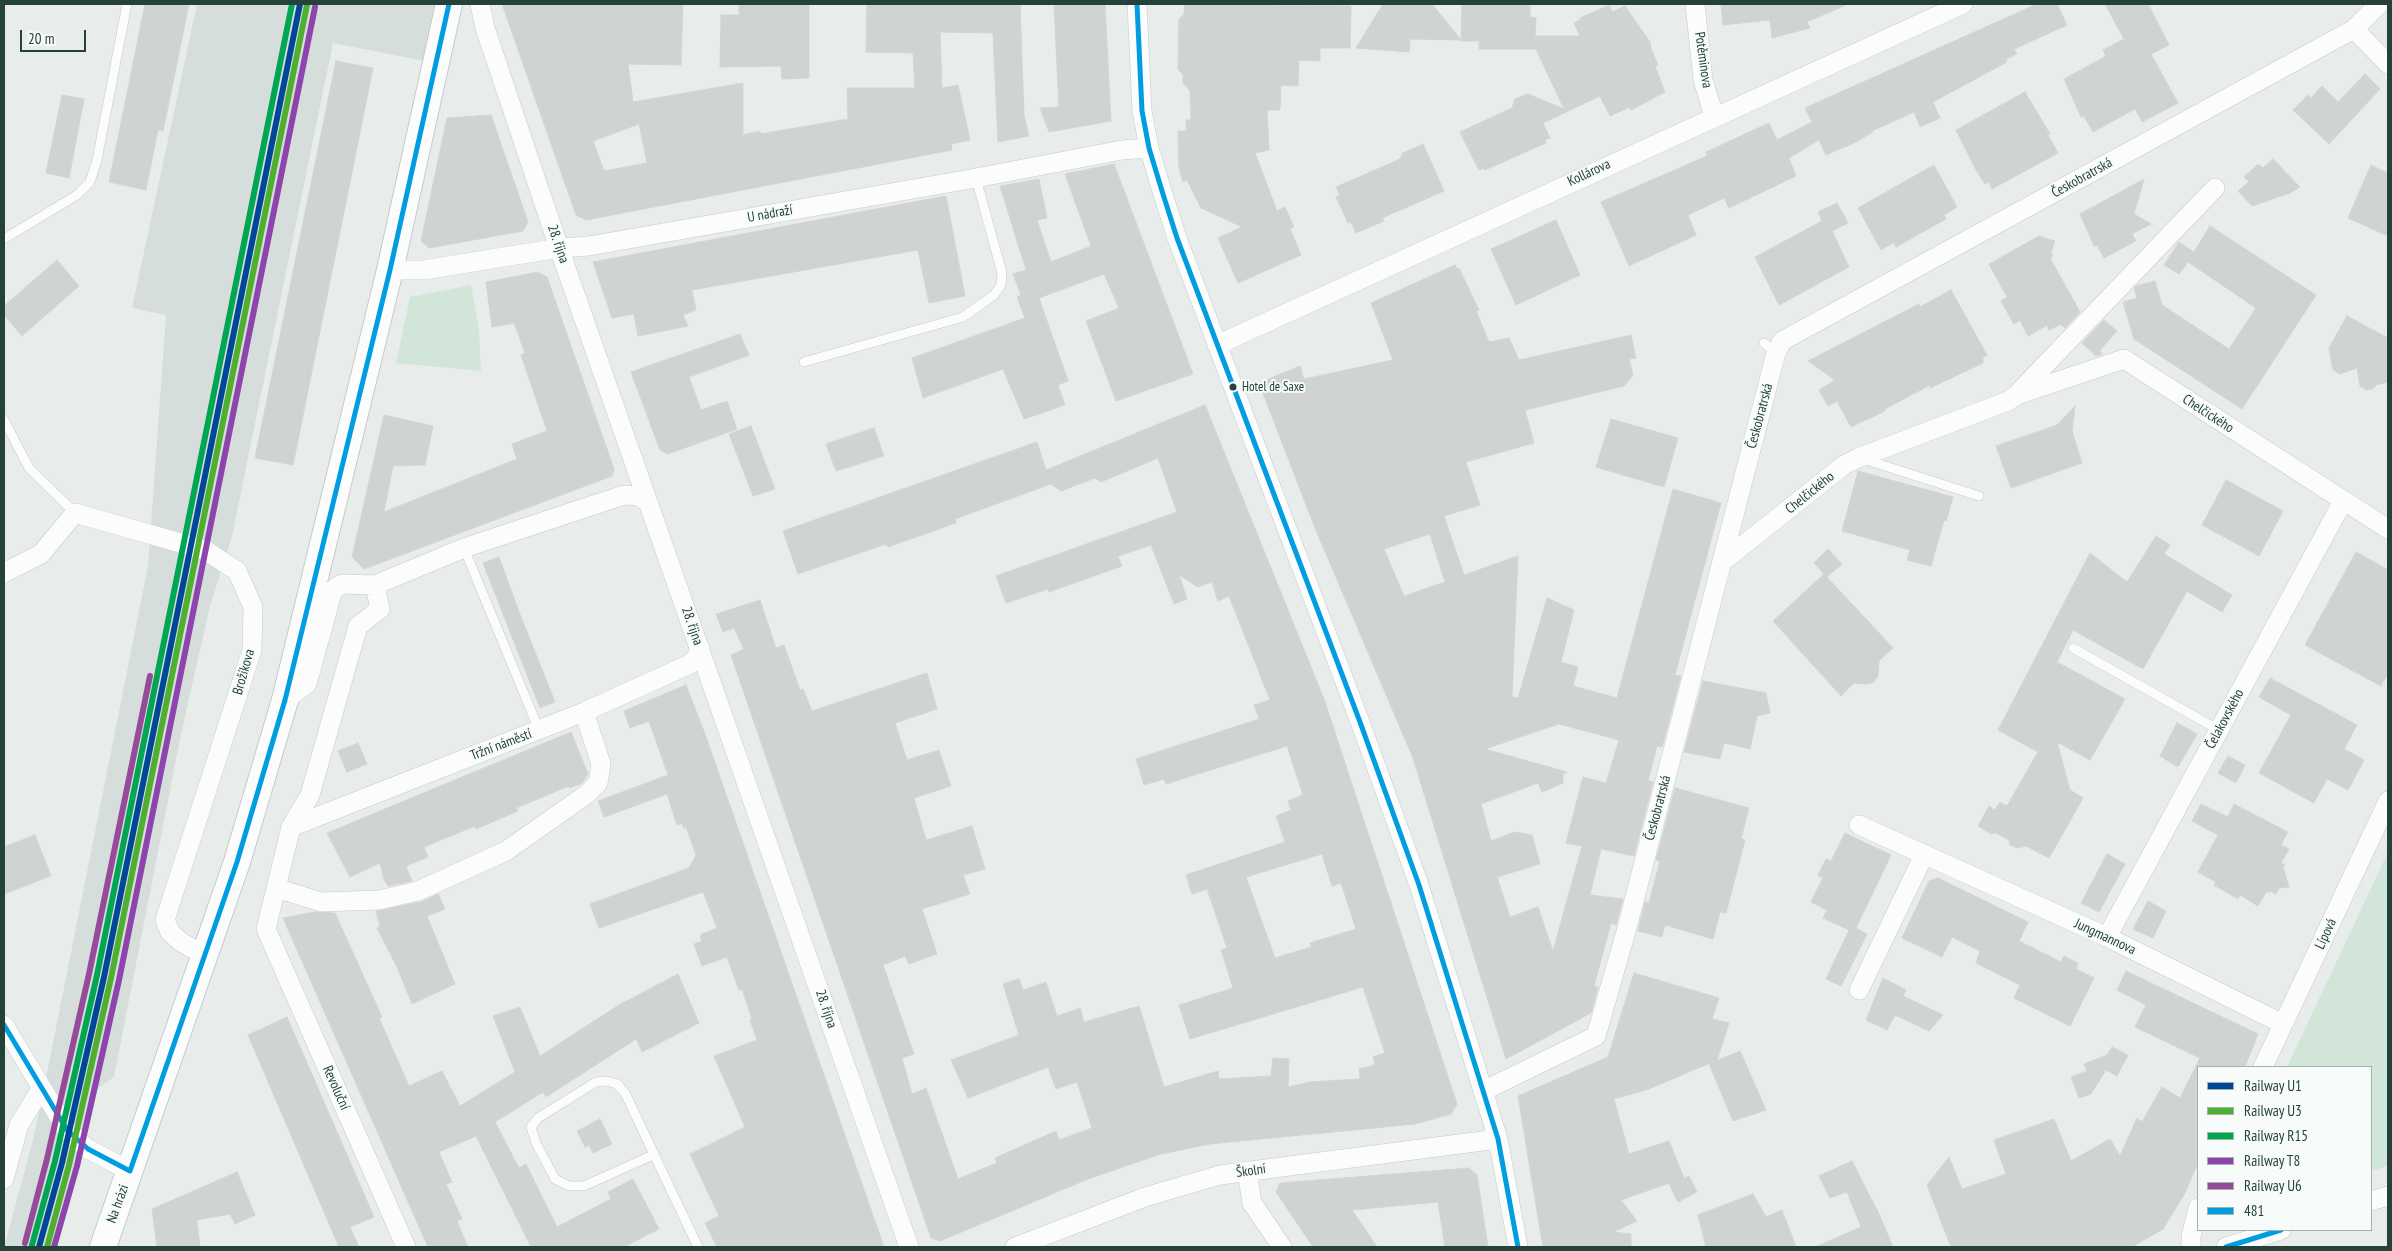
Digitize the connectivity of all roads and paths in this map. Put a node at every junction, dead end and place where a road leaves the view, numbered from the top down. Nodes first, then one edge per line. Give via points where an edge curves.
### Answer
1 (127, 4) edge
2 (449, 4) edge
3 (480, 4) edge
4 (1137, 4) edge
5 (1696, 4) edge
6 (1962, 4) edge
7 (2379, 4) edge
8 (2354, 30) junction
9 (2388, 64) edge
10 (1714, 116) junction
11 (1149, 148) junction
12 (976, 178) junction
13 (2215, 188) dead end
14 (4, 240) edge
15 (559, 248) junction
16 (390, 270) junction
17 (1217, 345) junction
18 (804, 362) dead end
19 (2017, 395) junction
20 (4, 420) edge
21 (1858, 458) junction
22 (1979, 496) dead end
23 (2343, 501) junction
24 (648, 502) junction
25 (75, 513) junction
26 (2388, 529) edge
27 (464, 548) junction
28 (1722, 562) junction
29 (4, 573) edge
30 (375, 585) junction
31 (700, 648) junction
32 (2073, 648) dead end
33 (285, 700) junction
34 (584, 712) junction
35 (539, 730) junction
36 (2219, 730) junction
37 (2388, 801) edge
38 (1859, 825) dead end
39 (291, 827) junction
40 (1924, 855) junction
41 (276, 888) junction
42 (2107, 937) junction
43 (204, 955) junction
44 (1859, 990) dead end
45 (2284, 1024) junction
46 (4, 1025) edge
47 (2263, 1066) edge
48 (41, 1089) junction
49 (1483, 1091) junction
50 (1498, 1139) junction
51 (653, 1155) junction
52 (130, 1171) junction
53 (1247, 1171) junction
54 (4, 1180) edge
55 (2388, 1196) edge
56 (2372, 1201) edge
57 (2197, 1212) edge
58 (2278, 1231) edge
59 (103, 1247) edge
60 (406, 1247) edge
61 (698, 1247) edge
62 (909, 1247) edge
63 (1015, 1247) edge
64 (1282, 1247) edge
65 (1518, 1247) edge
66 (2191, 1247) edge
67 (2226, 1247) edge

1 - 14 lane via 90,182 77,195
2 - 16 main road, Na hrázi
3 - 15 street, 28. října
4 - 11 street via 1140,87
5 - 10 street, Potěminova via 1703,80
6 - 10 street, Kollárova
7 - 8 street, Českobratrská
8 - 9 street
8 - 28 street, Českobratrská via 1770,348
10 - 17 street, Kollárova
11 - 12 street, U nádraží via 1122,150
11 - 17 street via 1177,238
12 - 15 street, U nádraží via 590,246
12 - 18 lane via 1002,273 1001,285 994,295 963,317
13 - 19 street, Chelčického
15 - 16 street, U nádraží via 424,270
15 - 24 street, 28. října
16 - 33 main road, Na hrázi
17 - 49 street via 1419,885
19 - 21 street, Chelčického
19 - 23 street, Chelčického via 2124,359
20 - 25 lane via 29,468
21 - 22 lane
21 - 28 street, Chelčického via 1844,465
23 - 26 street, Chelčického
23 - 36 street, Čelakovského
24 - 27 street via 638,496 624,495
24 - 31 street, 28. října
25 - 29 street via 41,554
25 - 43 street, Brožíkova via 205,550 237,571 253,607 252,650 165,920 170,932 181,942
27 - 30 street
27 - 35 lane
28 - 49 street, Českobratrská via 1596,1036
30 - 33 street via 342,584 333,590 307,684
30 - 39 street via 380,609 358,626 310,795
31 - 34 street, Tržní náměstí via 698,657 690,664
31 - 62 street, 28. října
32 - 36 lane
33 - 43 main road, Na hrázi via 237,862
34 - 35 street, Tržní náměstí
34 - 41 street via 601,764 598,783 506,851 418,891 379,900 321,902
35 - 39 street, Tržní náměstí
36 - 42 street, Čelakovského
37 - 45 street, Lípová
38 - 40 street, Jungmannova
39 - 41 street
40 - 42 street, Jungmannova
40 - 44 street
41 - 60 street, Revoluční via 266,929
42 - 45 street, Jungmannova
43 - 52 main road, Na hrázi
45 - 47 street, Lípová
46 - 48 street
48 - 52 street via 67,1130 88,1149
48 - 54 street via 19,1125
49 - 50 street
50 - 53 street, Školní
50 - 65 street
51 - 51 lane via 625,1093 617,1084 607,1081 596,1082 538,1118 531,1127 555,1179 569,1186 584,1186
51 - 61 lane
52 - 59 main road, Na hrázi
53 - 63 street, Školní via 1220,1175 1145,1197
53 - 64 street via 1252,1203
55 - 56 street
57 - 66 street
58 - 67 street

